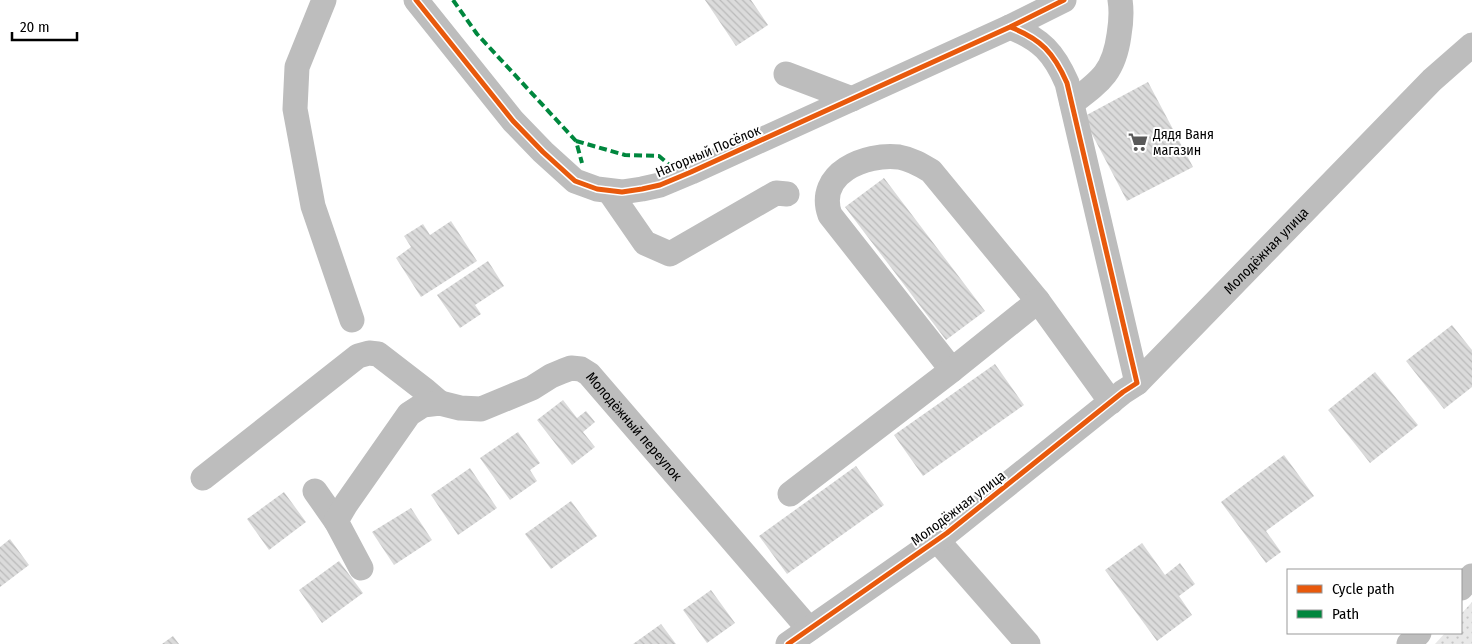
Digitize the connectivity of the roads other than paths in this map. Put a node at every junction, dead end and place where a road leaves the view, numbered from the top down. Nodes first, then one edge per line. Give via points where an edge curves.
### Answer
1 (324, 0) edge
2 (416, 0) edge
3 (1064, 0) edge
4 (1120, 0) edge
5 (1010, 27) junction
6 (1472, 45) edge
7 (786, 74) dead end
8 (852, 99) junction
9 (1072, 103) junction
10 (609, 192) junction
11 (787, 194) dead end
12 (1038, 301) junction
13 (352, 320) dead end
14 (952, 370) junction
15 (1137, 383) junction
16 (1111, 402) junction
17 (440, 403) junction
18 (203, 478) dead end
19 (316, 491) dead end
20 (790, 494) dead end
21 (336, 521) junction
22 (937, 540) junction
23 (361, 568) dead end
24 (1472, 576) edge
25 (1462, 587) edge
26 (809, 629) junction
27 (1418, 634) edge
28 (788, 644) edge
29 (1028, 644) edge
30 (1409, 644) edge

1 - 13 street via 297,67 295,108 313,206
2 - 10 street, Нагорный Посёлок via 528,137 575,181
3 - 5 street, Нагорный Посёлок
4 - 9 street via 1117,51 1109,69
5 - 8 street, Нагорный Посёлок
5 - 9 street via 1034,38 1052,56 1067,83
6 - 15 street, Молодёжная улица via 1432,80
7 - 8 street
8 - 10 street, Нагорный Посёлок via 660,185
9 - 15 street
10 - 11 street via 645,243 670,254 776,193
12 - 14 street
12 - 14 street via 931,171 920,164 901,157 875,157 859,161 838,175 828,193 830,215
12 - 16 street
14 - 20 street
15 - 16 street, Молодёжная улица
16 - 22 street, Молодёжная улица
17 - 18 street via 378,354 358,356
17 - 21 street, Молодёжный переулок via 423,405 409,414
17 - 26 street, Молодёжный переулок via 482,409 571,368 589,374
19 - 21 street
21 - 23 street
22 - 26 street, Молодёжная улица
22 - 29 street
24 - 25 street
26 - 28 street, Молодёжная улица
27 - 30 street

